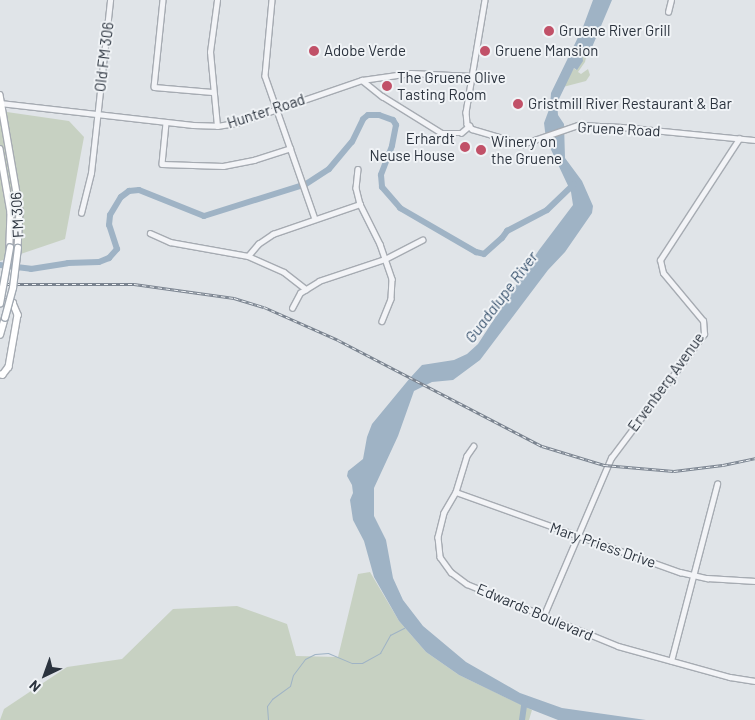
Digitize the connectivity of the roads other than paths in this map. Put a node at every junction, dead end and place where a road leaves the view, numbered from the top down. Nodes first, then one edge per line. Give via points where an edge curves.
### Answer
1 (110, 0) edge
2 (163, 0) edge
3 (217, 0) edge
4 (272, 0) edge
5 (485, 0) edge
6 (671, 0) edge
7 (668, 12) dead end
8 (471, 76) junction
9 (362, 80) junction
10 (212, 92) junction
11 (0, 94) edge
12 (1, 103) edge
13 (277, 109) junction
14 (97, 114) junction
15 (166, 123) junction
16 (217, 126) junction
17 (468, 126) junction
18 (739, 139) junction
19 (755, 140) edge
20 (290, 148) junction
21 (0, 149) edge
22 (358, 169) dead end
23 (360, 204) junction
24 (81, 214) dead end
25 (315, 219) junction
26 (150, 233) dead end
27 (422, 240) dead end
28 (248, 256) junction
29 (385, 259) junction
30 (306, 289) junction
31 (0, 303) edge
32 (292, 308) dead end
33 (382, 320) dead end
34 (0, 335) edge
35 (0, 375) edge
36 (474, 446) dead end
37 (717, 484) dead end
38 (456, 492) junction
39 (578, 536) junction
40 (694, 575) junction
41 (755, 581) edge
42 (544, 615) junction
43 (671, 661) junction
44 (755, 681) edge

1 - 14 street, Old FM 306
2 - 10 street via 154,87
3 - 10 street via 210,52
4 - 13 street via 265,76
5 - 8 street
6 - 7 street
8 - 9 street, Hunter Road via 411,73
8 - 17 street via 466,114
9 - 13 street, Hunter Road
9 - 17 street via 442,133 461,133
10 - 16 street
11 - 12 main road, FM 306 / FM 306
12 - 14 street, Hunter Road
12 - 34 main road, FM 306 / FM 306, bridge via 20,211 13,288
13 - 16 street, Hunter Road
13 - 20 street
14 - 15 street, Hunter Road
14 - 24 street, Old FM 306 via 89,182
15 - 16 street, Hunter Road
15 - 20 street via 162,164 230,165
17 - 18 street, Gruene Road via 480,133 515,143 534,142 578,124
18 - 19 street, Gruene Road
18 - 39 street, Ervenberg Avenue via 660,260 663,273 703,321 704,334 613,454
20 - 25 street
21 - 31 main road, FM 306 / FM 306, bridge via 11,213 10,248
22 - 23 street via 356,182
23 - 25 street
23 - 29 street
25 - 28 street via 267,236
26 - 28 street via 170,242
27 - 29 street
28 - 30 street via 284,272
29 - 30 street via 319,281
29 - 33 street via 393,293
30 - 32 street
31 - 35 main road via 14,303 18,315 8,367
36 - 38 street, Edwards Boulevard via 466,456
37 - 40 street
38 - 39 street, Mary Priess Drive
38 - 42 street, Edwards Boulevard via 444,513 438,537 443,564 467,584
39 - 40 street, Mary Priess Drive
39 - 42 street, Ervenberg Avenue
40 - 41 street, Mary Priess Drive
40 - 43 street
42 - 43 street, Edwards Boulevard via 618,646
43 - 44 street, Edwards Boulevard

